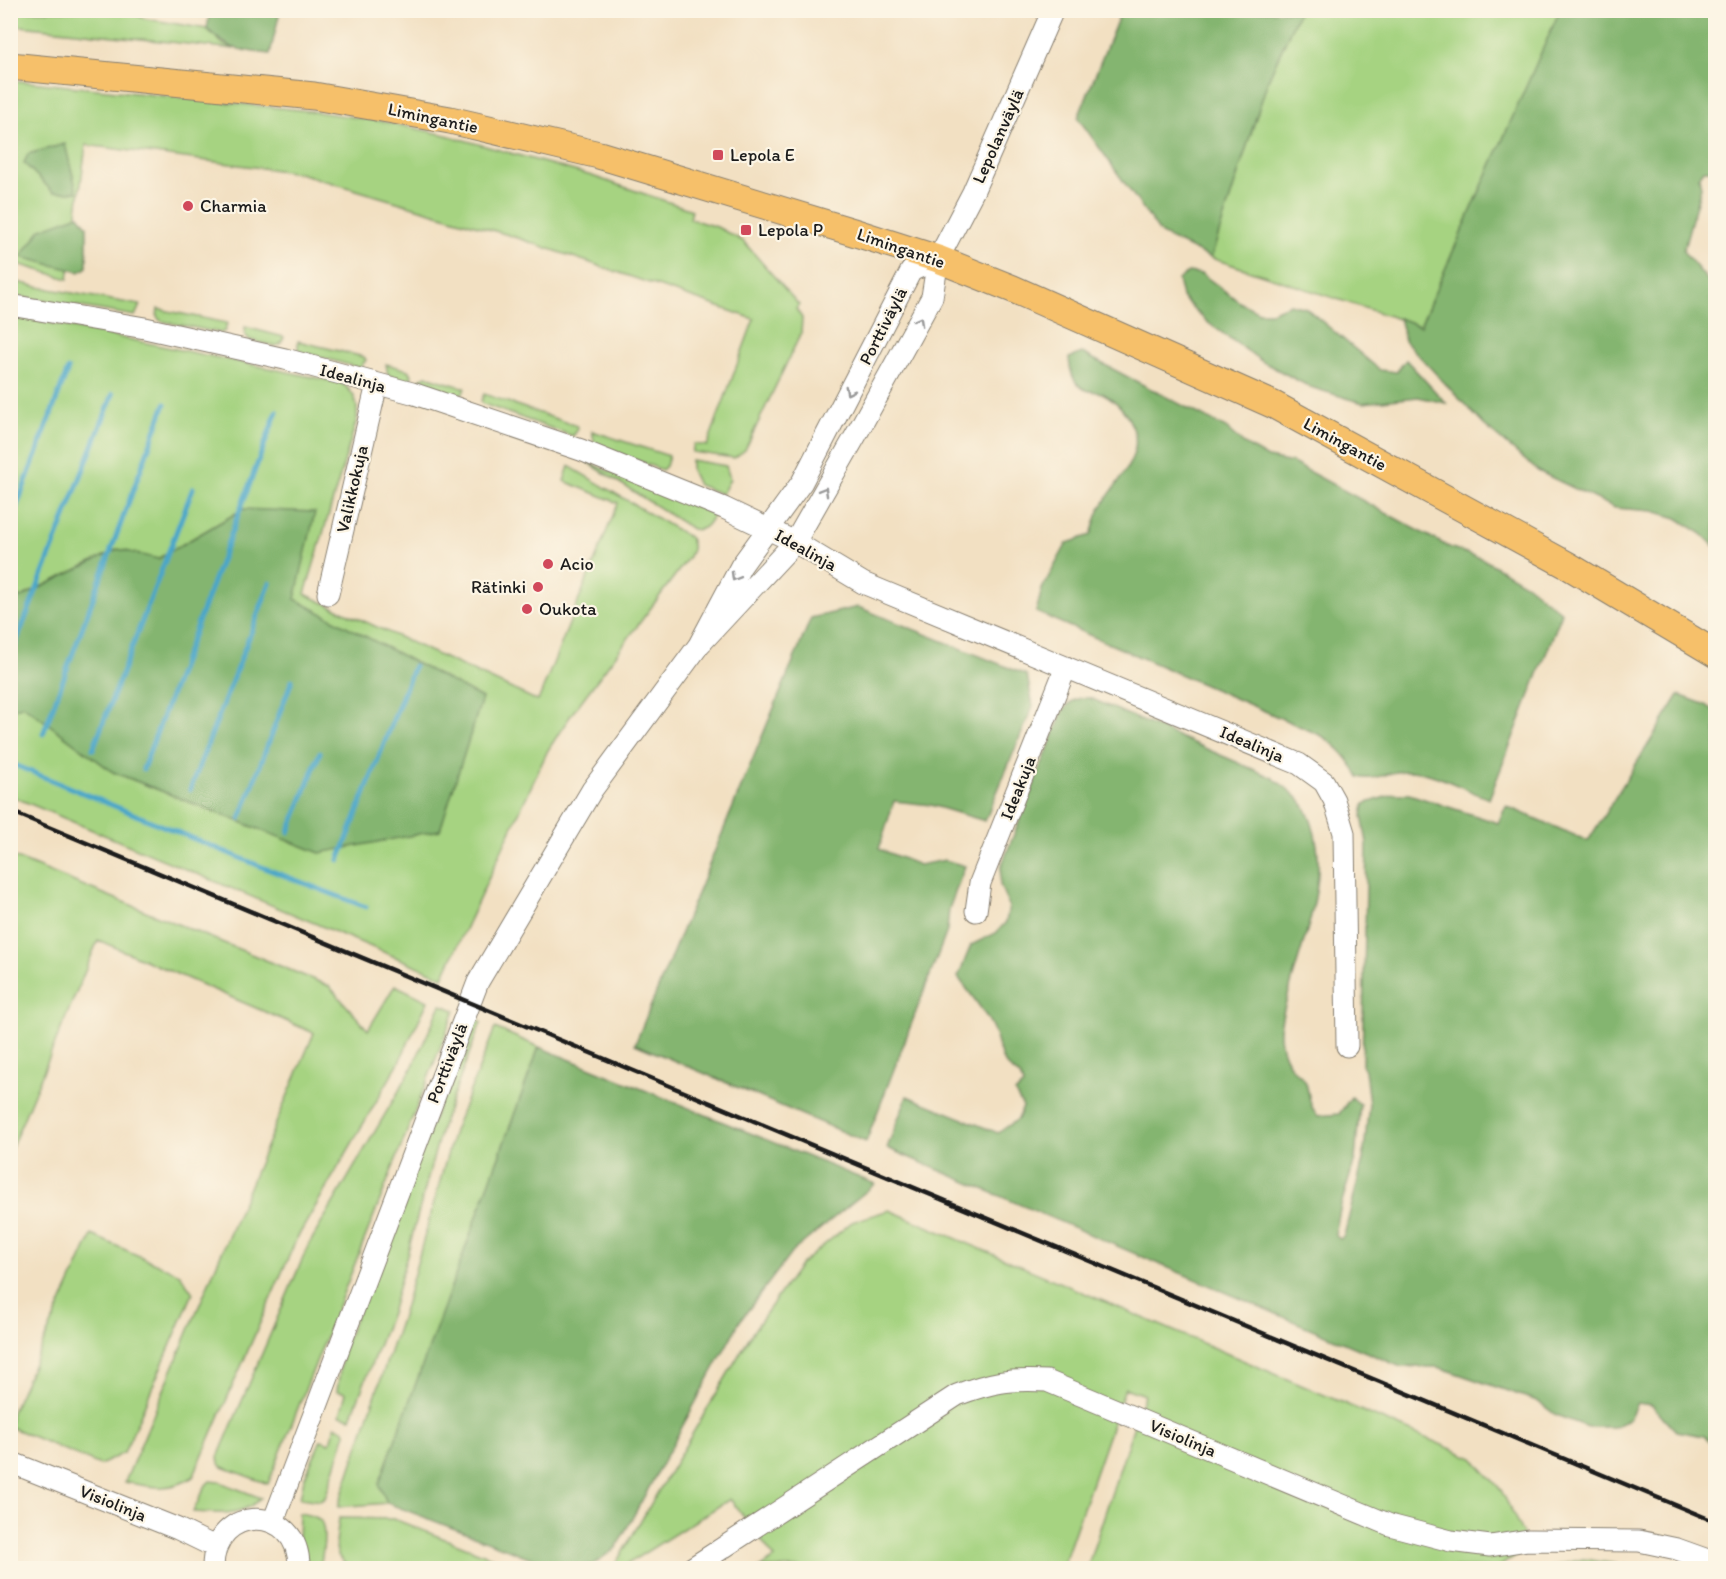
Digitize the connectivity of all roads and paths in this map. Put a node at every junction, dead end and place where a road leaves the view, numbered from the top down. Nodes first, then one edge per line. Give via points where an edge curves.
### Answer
1 (1053, 10) edge
2 (10, 66) edge
3 (938, 259) junction
4 (10, 305) edge
5 (377, 384) junction
6 (768, 529) junction
7 (795, 542) junction
8 (328, 594) dead end
9 (699, 645) junction
10 (1716, 654) edge
11 (1066, 667) junction
12 (976, 911) dead end
13 (1347, 1046) dead end
14 (10, 1462) edge
15 (273, 1522) junction
16 (215, 1546) junction
17 (1716, 1563) edge
18 (213, 1569) edge
19 (299, 1569) edge
20 (692, 1569) edge

1 - 3 street, Lepolanväylä via 973,192
2 - 3 main road, Limingantie via 314,96 450,120 599,155
3 -> 6 street, Porttiväylä via 911,272 802,482
7 -> 3 street, Porttiväylä via 932,297
3 - 10 main road, Limingantie via 1274,405 1567,565
4 - 5 street, Idealinja via 145,328
5 - 6 street, Idealinja via 581,450
5 - 8 street, Valikkokuja
6 - 7 street, Idealinja
6 -> 9 street, Porttiväylä via 741,566
7 - 9 street, Porttiväylä
7 - 11 street, Idealinja via 863,583
9 - 15 street, Porttiväylä via 592,790 478,982
11 - 12 street, Ideakuja via 981,883
11 - 13 street, Idealinja via 1299,764 1324,782 1344,833
14 - 16 street, Visiolinja
15 - 16 street via 239,1522
15 - 19 street via 283,1528 296,1546
16 - 18 street
17 - 20 street, Visiolinja via 1639,1541 1528,1539 1490,1546 1441,1539 1390,1525 1047,1381 1021,1380 988,1384 957,1395

